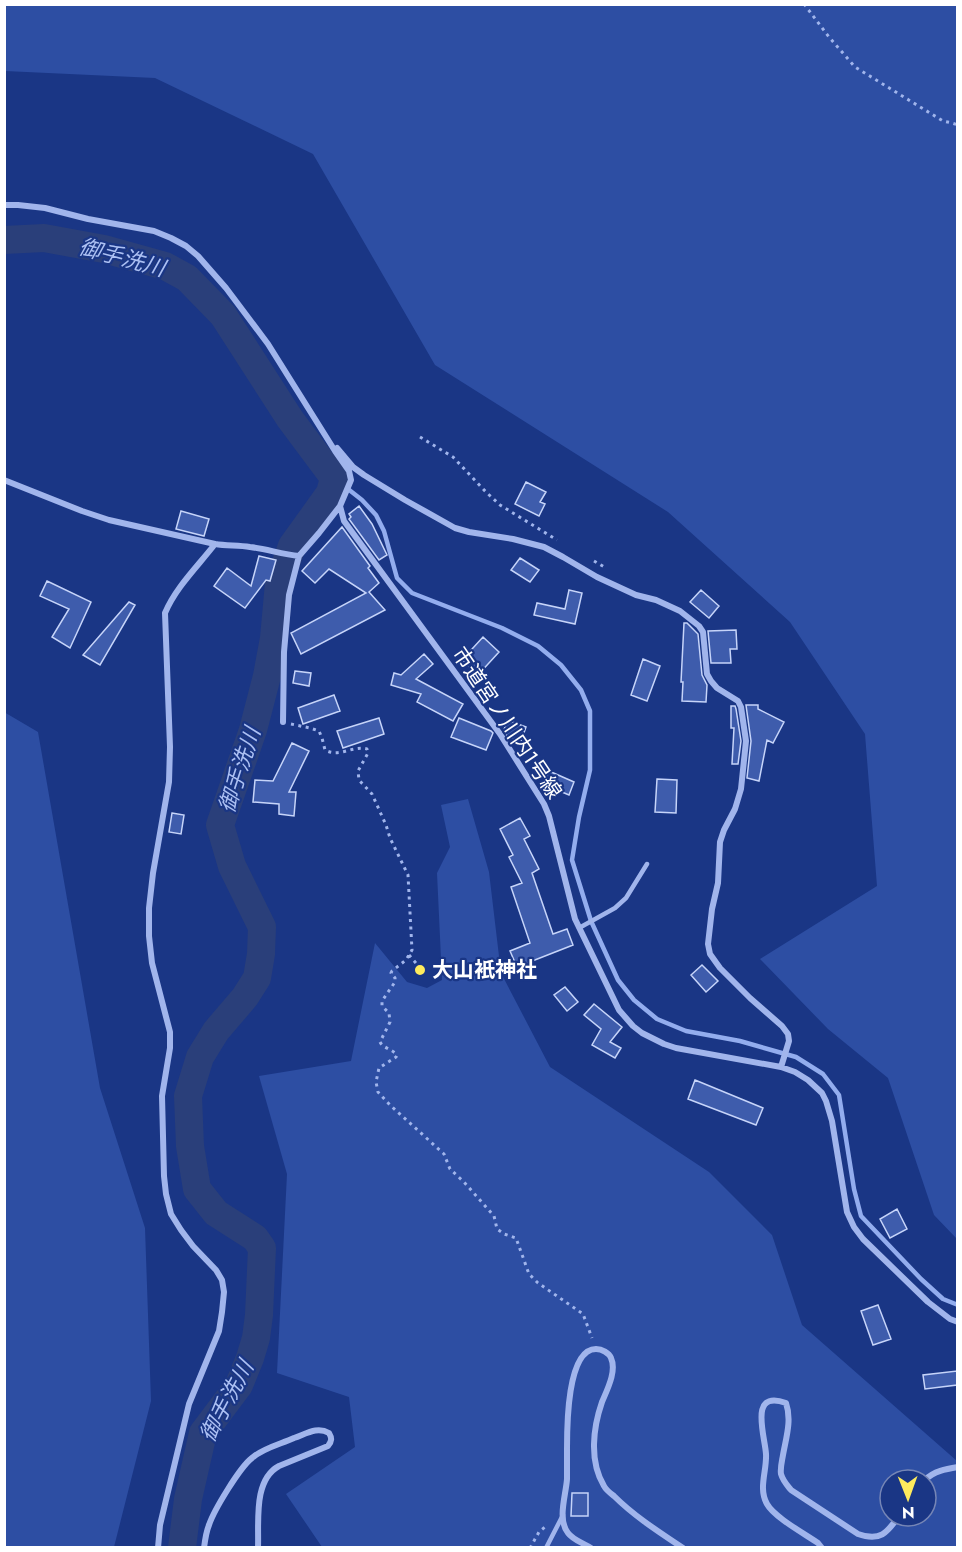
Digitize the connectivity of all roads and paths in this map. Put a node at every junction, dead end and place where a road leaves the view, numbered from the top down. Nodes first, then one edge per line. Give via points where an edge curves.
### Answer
1 (804, 4) edge
2 (957, 126) edge
3 (4, 205) edge
4 (326, 437) junction
5 (420, 437) dead end
6 (4, 480) edge
7 (341, 503) junction
8 (561, 542) dead end
9 (215, 544) junction
10 (297, 556) junction
11 (593, 560) dead end
12 (609, 570) dead end
13 (283, 722) joint
14 (647, 864) dead end
15 (582, 927) junction
16 (409, 956) junction
17 (416, 963) dead end
18 (782, 1065) junction
19 (957, 1322) edge
20 (594, 1349) junction
21 (957, 1467) edge
22 (938, 1472) edge
23 (563, 1515) junction
24 (891, 1528) edge
25 (158, 1548) edge
26 (204, 1548) edge
27 (258, 1548) edge
28 (546, 1548) edge
29 (591, 1548) edge
30 (683, 1548) edge
31 (822, 1548) edge

1 - 2 path via 855,67
3 - 4 street via 45,208 138,227 186,246 226,288 268,344
4 - 7 street via 352,477
4 - 18 street via 359,471 442,522 469,532 544,548 597,577 680,611 699,626 707,674 717,687 738,701 746,741 741,789 720,842 708,944 710,954 731,981 788,1034
5 - 8 path via 453,457 501,505
6 - 9 street via 109,520
7 - 10 street
7 - 15 street, 市道宮ノ川内1号線 via 344,521 500,734 544,804 571,905
9 - 10 street
9 - 25 street via 177,591 165,613 169,782 153,873 149,936 170,1032 162,1096 166,1194 171,1214 216,1270 224,1292 219,1331 189,1404
10 - 13 street via 284,652
11 - 12 path
13 - 16 path via 319,731 324,750 330,753 367,750 358,771 359,780 372,794 408,875 412,950
14 - 15 lane via 626,898
15 - 18 street, 市道宮ノ川内1号線 via 619,1010 642,1033 676,1048
16 - 17 path
16 - 20 path via 392,971 395,982 382,1000 390,1022 380,1042 397,1054 379,1068 378,1092 444,1154 450,1169 494,1216 496,1229 516,1238 529,1274 583,1314
18 - 19 street, 市道宮ノ川内1号線 via 808,1080 826,1101 847,1212 858,1233 928,1302
20 - 23 street via 581,1359 570,1392
20 - 30 street via 608,1353 613,1368 594,1440 594,1454 605,1488
21 - 22 street
23 - 28 lane
23 - 29 street via 571,1537
24 - 31 street via 882,1535 866,1538 791,1490 781,1474 789,1411 786,1403 769,1401 761,1413 766,1454 763,1491 767,1504
26 - 27 street via 212,1518 252,1458 312,1431 329,1433 328,1446 279,1466 267,1476 260,1491

